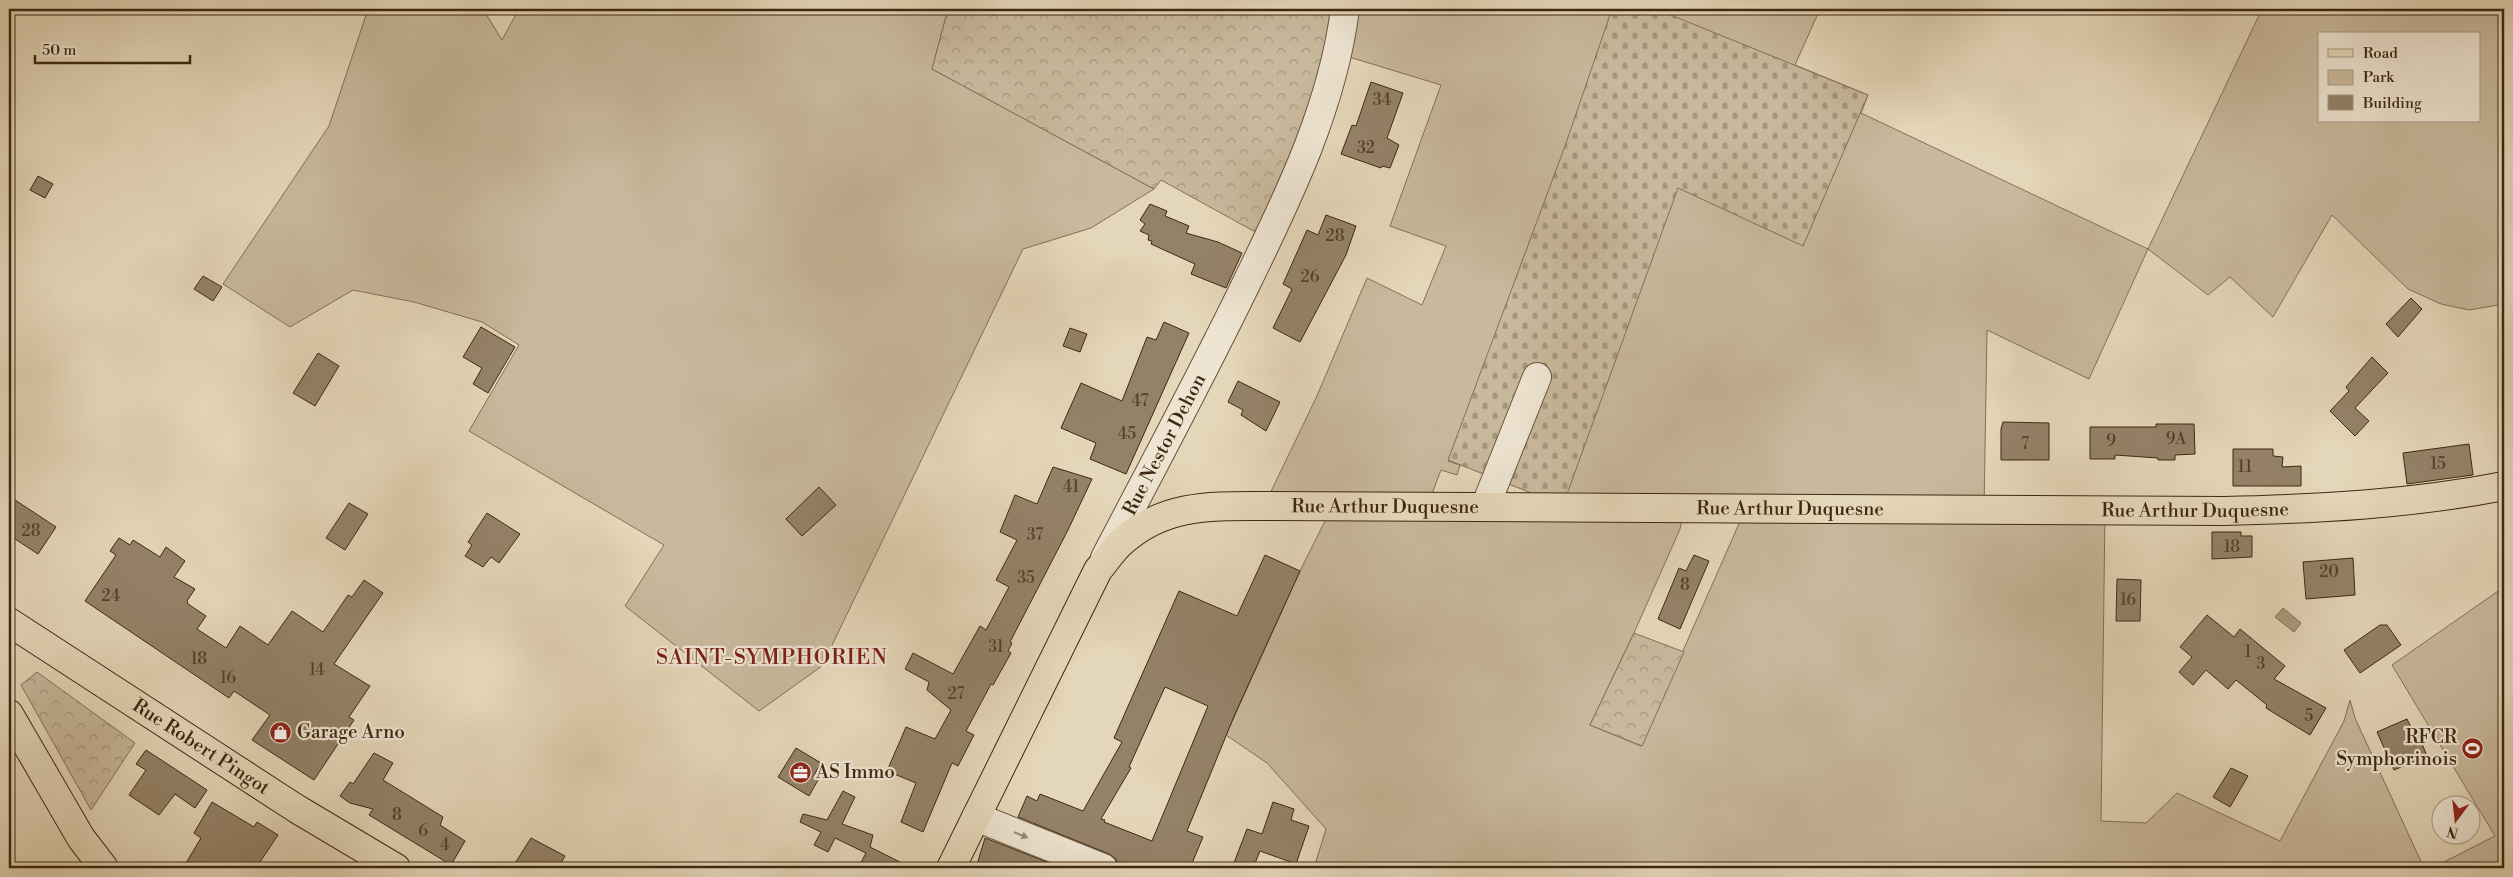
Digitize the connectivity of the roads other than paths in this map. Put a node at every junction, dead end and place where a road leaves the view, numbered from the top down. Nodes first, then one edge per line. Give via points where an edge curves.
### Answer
1 (1345, 9) edge
2 (1537, 377) dead end
3 (2504, 486) edge
4 (1485, 508) junction
5 (1098, 570) junction
6 (9, 622) edge
7 (9, 714) edge
8 (976, 817) junction
9 (104, 868) edge
10 (396, 868) edge
11 (951, 868) edge
12 (1104, 868) edge

1 - 5 street, Rue Nestor Dehon via 1326,92 1290,191 1226,327
2 - 4 street
3 - 4 main road, Rue Arthur Duquesne via 2434,498 2371,504 2224,512
4 - 5 main road, Rue Arthur Duquesne via 1228,506 1181,510 1137,530 1121,542
5 - 8 main road, Rue Nestor Dehon
6 - 10 main road, Rue Robert Pingot via 297,809
7 - 9 main road via 81,838
8 - 11 main road, Rue Nestor Dehon
8 -> 12 street

